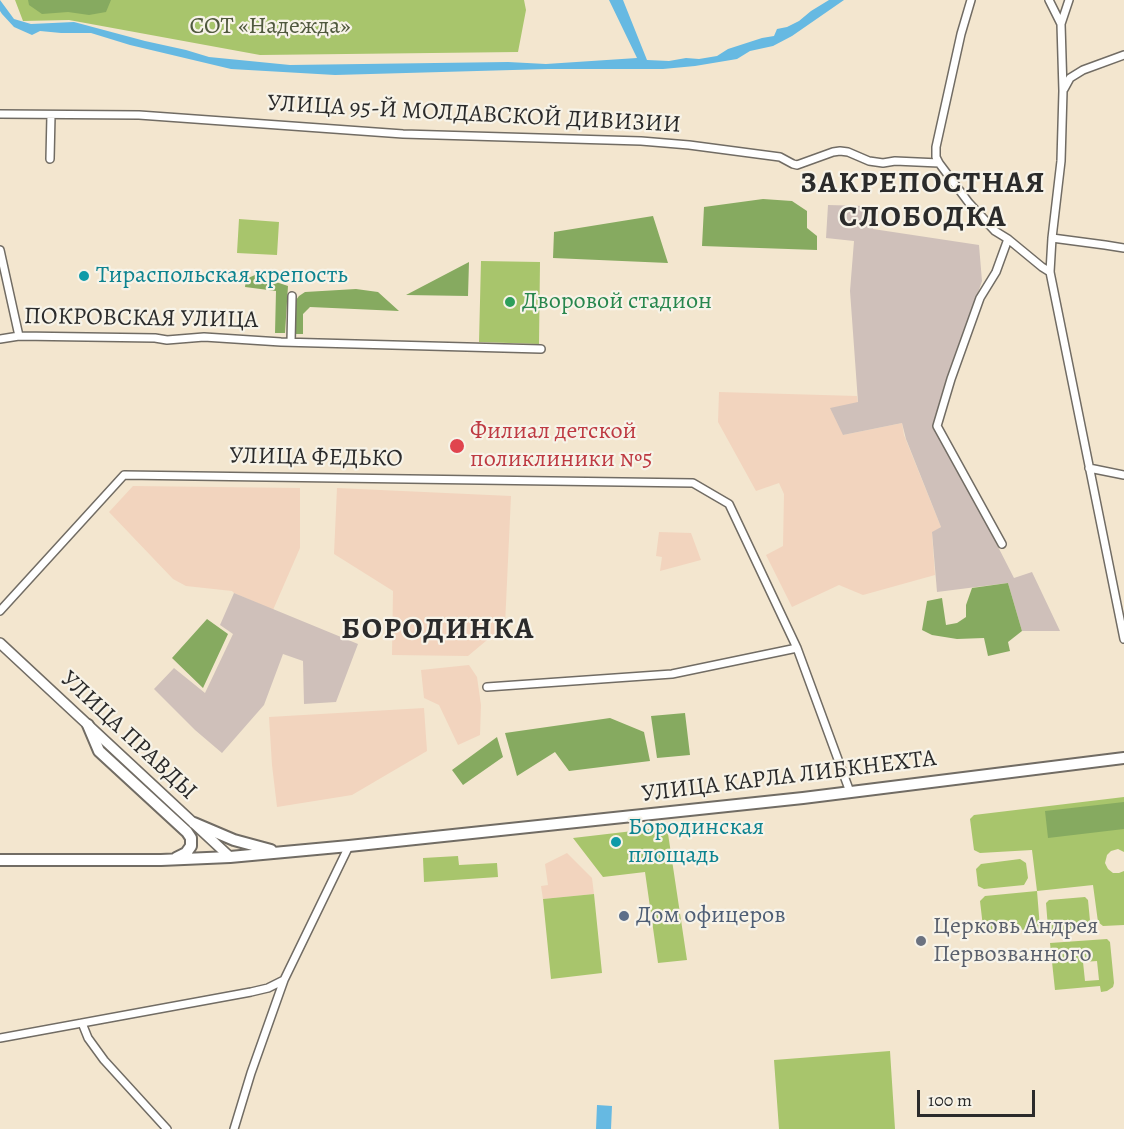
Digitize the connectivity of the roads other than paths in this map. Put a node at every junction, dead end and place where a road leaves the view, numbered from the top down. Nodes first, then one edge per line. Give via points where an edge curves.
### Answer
1 (971, 0) edge
2 (1049, 0) edge
3 (1069, 0) edge
4 (1061, 24) junction
5 (1124, 55) edge
6 (1063, 91) junction
7 (0, 114) edge
8 (51, 115) junction
9 (50, 159) dead end
10 (939, 163) junction
11 (1052, 238) junction
12 (1008, 239) junction
13 (1124, 248) edge
14 (0, 250) edge
15 (1050, 272) junction
16 (292, 296) dead end
17 (19, 336) junction
18 (0, 339) edge
19 (291, 342) junction
20 (541, 349) dead end
21 (1089, 468) junction
22 (1124, 475) edge
23 (1002, 544) dead end
24 (0, 611) edge
25 (1123, 630) edge
26 (1124, 639) edge
27 (0, 643) edge
28 (797, 648) junction
29 (487, 687) dead end
30 (88, 725) junction
31 (1124, 758) edge
32 (850, 792) junction
33 (194, 824) junction
34 (349, 846) junction
35 (280, 853) junction
36 (230, 857) junction
37 (0, 860) edge
38 (174, 860) junction
39 (284, 980) junction
40 (82, 1023) junction
41 (0, 1038) edge
42 (167, 1129) edge
43 (234, 1129) edge

1 - 10 street via 936,147
2 - 4 street
3 - 4 street
4 - 6 street
5 - 6 street via 1083,70 1070,78
6 - 11 street via 1061,161
7 - 8 street, УЛИЦА 95-Й МОЛДАВСКОЙ ДИВИЗИИ
8 - 9 street
8 - 10 street, УЛИЦА 95-Й МОЛДАВСКОЙ ДИВИЗИИ via 139,115 402,134 641,141 780,157 797,165 840,151 883,163
10 - 12 street via 994,231
11 - 13 street
11 - 15 street
12 - 15 street
12 - 23 street via 996,272 980,298 938,426
14 - 17 street
15 - 21 street
16 - 19 street
17 - 18 street, ПОКРОВСКАЯ УЛИЦА
17 - 19 street, ПОКРОВСКАЯ УЛИЦА via 167,340 221,337
19 - 20 street, ПОКРОВСКАЯ УЛИЦА
21 - 22 street
21 - 25 street
24 - 28 street, УЛИЦА ФЕДЬКО via 124,475 693,483 729,504
25 - 26 street
27 - 30 main road, УЛИЦА ПРАВДЫ
28 - 29 street via 672,674
28 - 32 street
30 - 33 main road, УЛИЦА ПРАВДЫ
30 - 38 main road via 99,751 191,838 186,853
31 - 32 main road, УЛИЦА КАРЛА ЛИБКНЕХТА
32 - 34 main road, УЛИЦА КАРЛА ЛИБКНЕХТА
33 - 35 main road
33 - 36 main road, УЛИЦА ПРАВДЫ
34 - 35 main road
34 - 39 street
35 - 36 main road
36 - 38 main road
37 - 38 main road
39 - 40 street via 251,992
39 - 43 street
40 - 41 street
40 - 42 street via 104,1060

